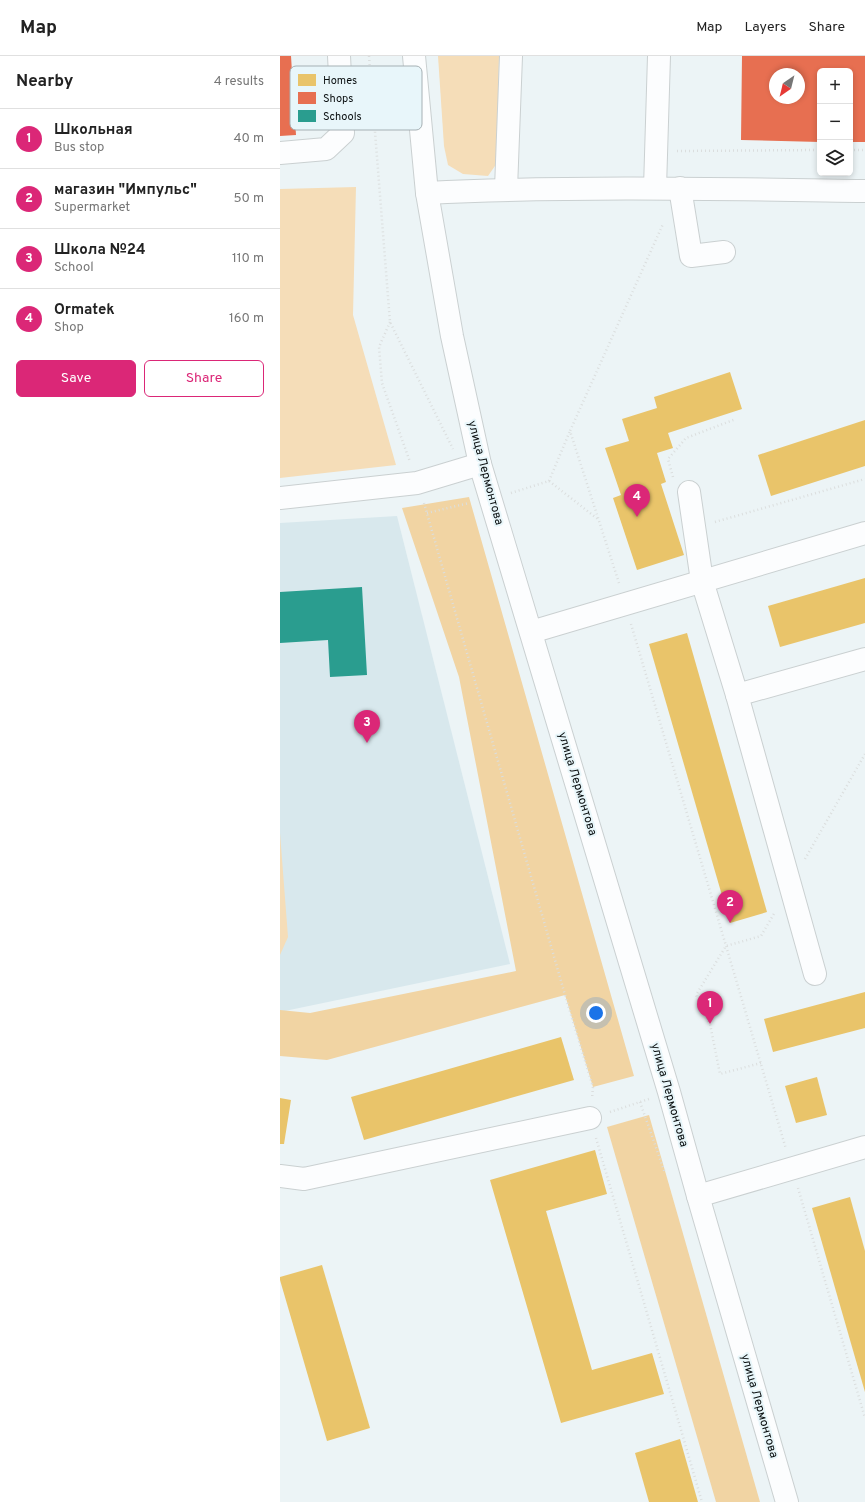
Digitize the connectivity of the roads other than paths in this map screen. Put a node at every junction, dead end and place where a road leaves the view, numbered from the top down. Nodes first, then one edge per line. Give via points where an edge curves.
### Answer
1 (339, 56) edge
2 (414, 56) edge
3 (511, 56) edge
4 (659, 56) edge
5 (340, 66) edge
6 (415, 66) edge
7 (344, 130) edge
8 (421, 130) edge
9 (280, 153) edge
10 (655, 188) junction
11 (680, 188) junction
12 (506, 189) junction
13 (865, 191) edge
14 (427, 194) junction
15 (724, 252) dead end
16 (471, 467) junction
17 (681, 486) road end
18 (280, 498) edge
19 (865, 533) edge
20 (702, 581) junction
21 (531, 632) junction
22 (865, 660) edge
23 (737, 695) junction
24 (815, 974) dead end
25 (590, 1118) road end
26 (865, 1147) edge
27 (280, 1176) edge
28 (698, 1196) junction
29 (787, 1502) edge

1 - 5 main road
2 - 6 main road, улица Лермонтова
3 - 12 main road
4 - 10 main road
7 - 9 main road via 344,133 326,149
8 - 14 main road, улица Лермонтова
10 - 11 main road
10 - 12 main road
11 - 13 main road
11 - 15 main road via 691,256
12 - 14 main road
14 - 16 main road, улица Лермонтова via 452,336
16 - 18 main road via 417,483
16 - 21 main road, улица Лермонтова
17 - 20 main road via 694,528
19 - 20 main road
20 - 21 main road
20 - 23 main road
21 - 28 main road, улица Лермонтова via 667,1084
22 - 23 main road
23 - 24 main road
25 - 27 main road via 304,1179
26 - 28 main road
28 - 29 main road, улица Лермонтова

